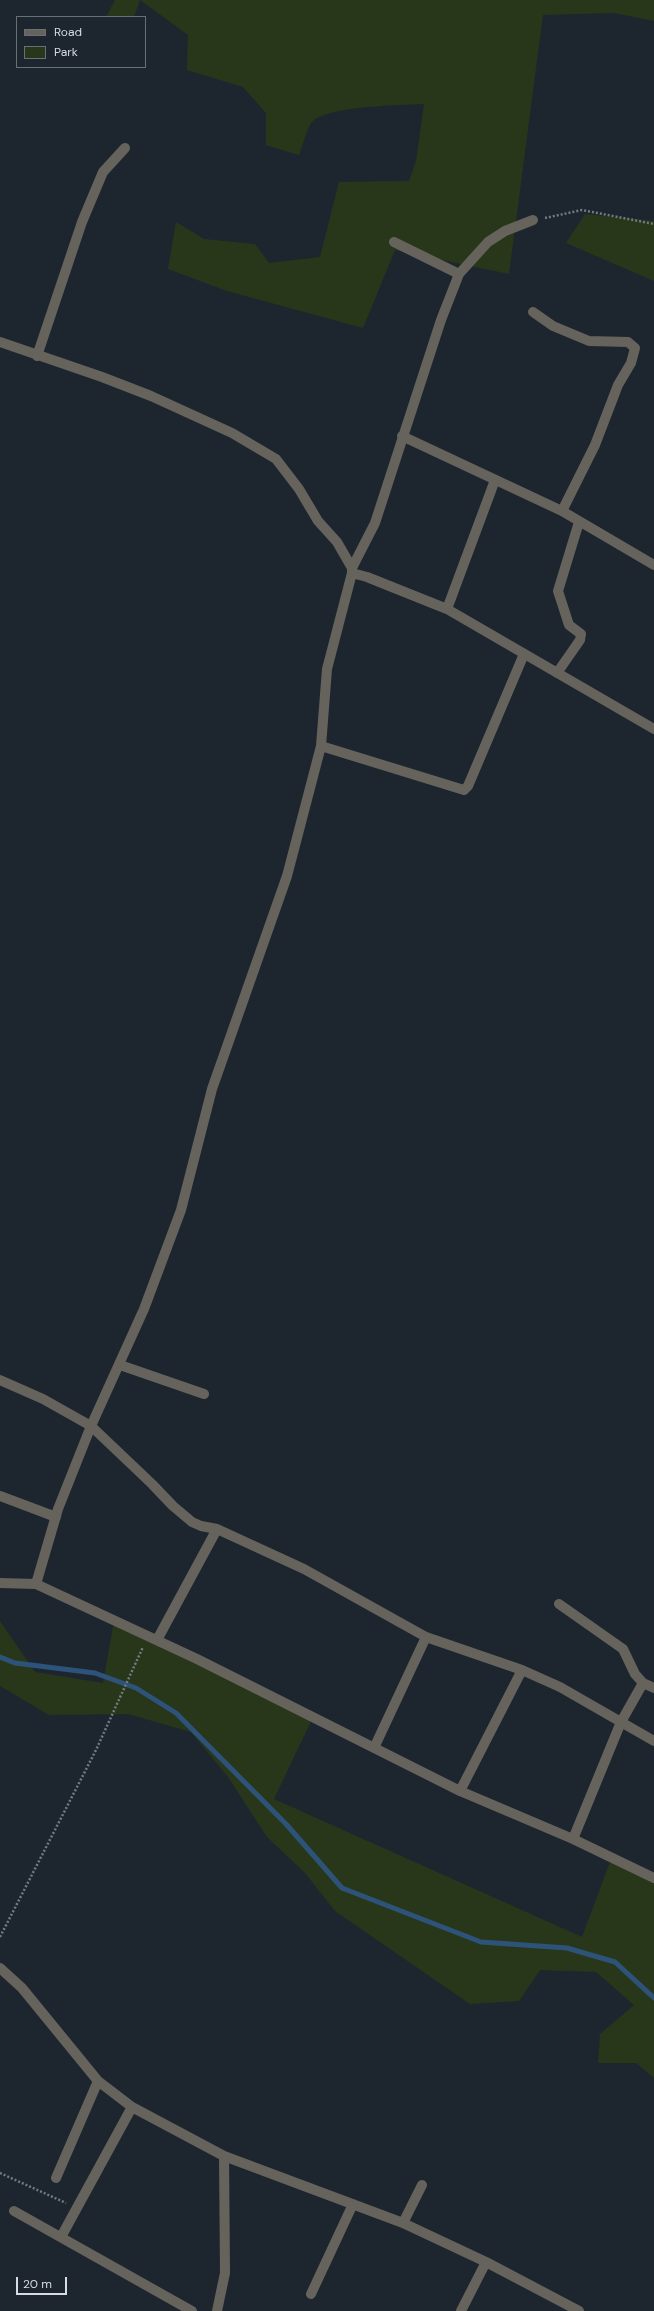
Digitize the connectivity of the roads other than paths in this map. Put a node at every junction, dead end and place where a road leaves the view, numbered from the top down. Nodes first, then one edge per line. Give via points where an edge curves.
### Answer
1 (125, 148) dead end
2 (533, 220) road end
3 (394, 242) dead end
4 (459, 274) junction
5 (533, 312) dead end
6 (0, 342) edge
7 (37, 356) junction
8 (402, 436) junction
9 (495, 480) junction
10 (562, 511) junction
11 (579, 522) junction
12 (654, 566) edge
13 (352, 570) junction
14 (447, 609) junction
15 (524, 654) junction
16 (557, 674) junction
17 (654, 730) edge
18 (321, 746) junction
19 (120, 1365) junction
20 (0, 1380) edge
21 (204, 1394) dead end
22 (91, 1426) junction
23 (0, 1496) edge
24 (56, 1517) junction
25 (217, 1529) junction
26 (0, 1583) edge
27 (36, 1584) junction
28 (559, 1604) dead end
29 (426, 1637) junction
30 (153, 1638) junction
31 (522, 1670) junction
32 (643, 1683) junction
33 (654, 1688) edge
34 (621, 1722) junction
35 (654, 1741) edge
36 (374, 1748) junction
37 (460, 1791) junction
38 (573, 1839) junction
39 (654, 1878) edge
40 (0, 1968) edge
41 (98, 2081) junction
42 (132, 2107) junction
43 (224, 2156) junction
44 (56, 2178) dead end
45 (422, 2185) dead end
46 (352, 2204) junction
47 (14, 2211) dead end
48 (403, 2222) junction
49 (61, 2237) junction
50 (486, 2262) junction
51 (312, 2294) dead end
52 (568, 2309) edge
53 (188, 2310) edge
54 (217, 2311) edge
55 (461, 2311) edge
56 (579, 2311) edge

1 - 7 street via 104,172 82,222
2 - 4 street via 505,231 488,242
3 - 4 street
4 - 8 street
5 - 10 street via 553,326 589,341 628,342 635,348 631,363 618,385 595,445
6 - 7 street
7 - 13 street via 151,396 232,434 276,459 299,489 318,521 336,542
8 - 9 street
8 - 13 street via 375,523
9 - 10 street
9 - 14 street
10 - 11 street
11 - 12 street
11 - 16 street via 558,591 567,620 581,634 580,640
13 - 14 street
13 - 18 street via 327,669
14 - 15 street
15 - 16 street
15 - 18 street via 468,786 464,790
16 - 17 street
18 - 19 street via 287,876 212,1089 181,1210
19 - 21 street
19 - 22 street
20 - 22 street via 44,1399
22 - 24 street
22 - 25 street via 173,1506 201,1526
23 - 24 street
24 - 27 street
25 - 29 street via 304,1569
25 - 30 street
26 - 27 street
27 - 30 street
28 - 32 street via 623,1649 635,1674
29 - 31 street
29 - 36 street
30 - 36 street
31 - 34 street via 560,1687
31 - 37 street
32 - 33 street
32 - 34 street
34 - 35 street
34 - 38 street
36 - 37 street
37 - 38 street
38 - 39 street
40 - 41 street via 26,1993
41 - 42 street
41 - 44 street
42 - 43 street
42 - 49 street
43 - 46 street
43 - 54 street via 225,2272
45 - 48 street
46 - 48 street
46 - 51 street
47 - 49 street
48 - 50 street
49 - 53 street
50 - 52 street
50 - 55 street
52 - 56 street

